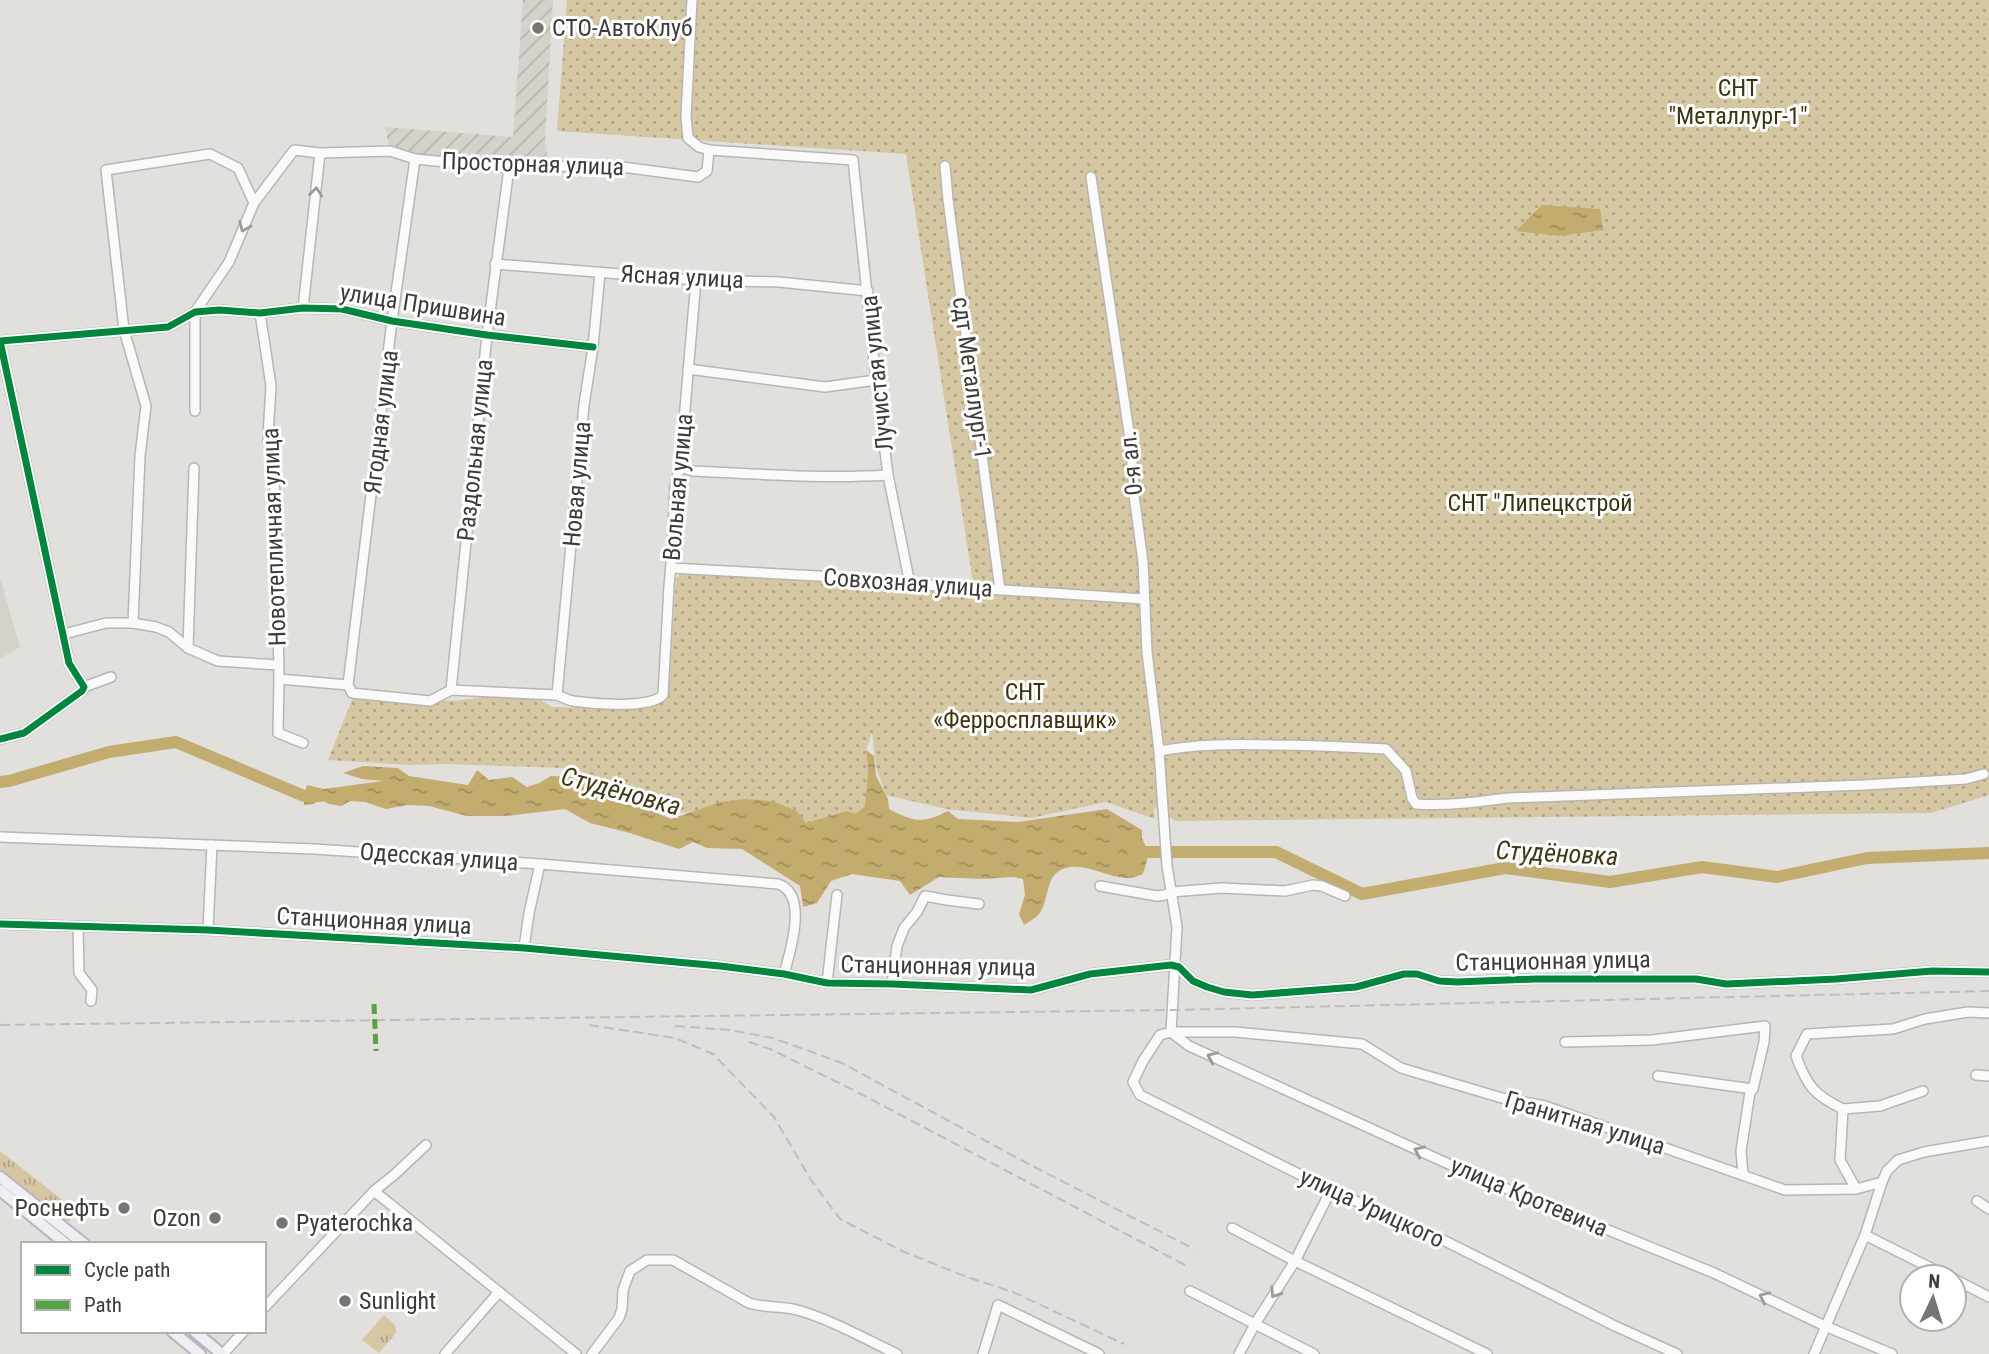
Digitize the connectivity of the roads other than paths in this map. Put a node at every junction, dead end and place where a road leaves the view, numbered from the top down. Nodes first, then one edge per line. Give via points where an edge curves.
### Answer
1 (692, 0) edge
2 (709, 150) junction
3 (320, 153) junction
4 (415, 159) junction
5 (945, 166) dead end
6 (509, 168) junction
7 (1091, 177) dead end
8 (254, 203) junction
9 (495, 264) junction
10 (600, 273) junction
11 (696, 280) junction
12 (868, 291) junction
13 (303, 308) junction
14 (195, 312) junction
15 (260, 313) junction
16 (392, 321) junction
17 (124, 330) junction
18 (487, 335) junction
19 (0, 341) edge
20 (593, 347) junction
21 (688, 369) junction
22 (876, 380) junction
23 (195, 411) dead end
24 (680, 467) junction
25 (194, 468) dead end
26 (888, 475) junction
27 (671, 568) junction
28 (911, 584) junction
29 (1000, 590) junction
30 (1144, 599) junction
31 (133, 623) junction
32 (64, 634) junction
33 (188, 648) junction
34 (278, 665) junction
35 (111, 677) dead end
36 (279, 679) junction
37 (348, 685) junction
38 (84, 687) junction
39 (451, 690) junction
40 (557, 695) junction
41 (0, 739) edge
42 (303, 743) dead end
43 (1159, 751) junction
44 (1984, 774) dead end
45 (0, 837) edge
46 (212, 845) junction
47 (540, 864) junction
48 (1100, 886) dead end
49 (1171, 892) junction
50 (837, 895) dead end
51 (1345, 896) dead end
52 (979, 904) dead end
53 (0, 924) edge
54 (78, 926) junction
55 (208, 930) junction
56 (524, 948) junction
57 (1175, 965) junction
58 (1989, 972) edge
59 (784, 974) junction
60 (827, 984) junction
61 (892, 984) junction
62 (91, 1001) dead end
63 (1989, 1013) edge
64 (1171, 1032) junction
65 (1565, 1042) dead end
66 (1976, 1075) dead end
67 (1658, 1076) dead end
68 (1989, 1076) edge
69 (1753, 1089) junction
70 (1923, 1091) dead end
71 (1843, 1109) junction
72 (1989, 1141) edge
73 (426, 1145) dead end
74 (1743, 1174) junction
75 (0, 1177) edge
76 (1882, 1182) junction
77 (1856, 1189) junction
78 (0, 1190) edge
79 (1331, 1190) junction
80 (374, 1191) junction
81 (1976, 1201) dead end
82 (1989, 1209) edge
83 (1232, 1228) dead end
84 (1865, 1235) junction
85 (64, 1242) edge
86 (81, 1242) edge
87 (1295, 1261) junction
88 (1922, 1263) edge
89 (1968, 1286) edge
90 (1190, 1291) dead end
91 (499, 1292) junction
92 (1989, 1297) edge
93 (266, 1306) edge
94 (1255, 1324) junction
95 (1825, 1326) junction
96 (174, 1333) edge
97 (197, 1333) edge
98 (242, 1333) edge
99 (200, 1354) edge
100 (223, 1354) edge
101 (445, 1354) edge
102 (576, 1354) edge
103 (592, 1354) edge
104 (897, 1354) edge
105 (983, 1354) edge
106 (1099, 1354) edge
107 (1239, 1354) edge
108 (1314, 1354) edge
109 (1487, 1354) edge
110 (1677, 1354) edge
111 (1814, 1354) edge
112 (1892, 1354) edge

1 - 2 street via 686,133 699,147
2 - 6 street, Просторная улица via 707,171 698,177 607,165
2 - 12 street, Лучистая улица via 853,160
3 - 4 street, Просторная улица via 390,151
3 - 8 street, Просторная улица via 294,150
13 -> 3 street
4 - 6 street, Просторная улица
4 - 16 street, Ягодная улица
5 - 29 street, сдт Металлург-1
6 - 9 street, Раздольная улица
7 - 30 street, 0-я ал. via 1130,446
8 -> 14 street via 229,262
8 - 17 street via 239,168 210,154 106,170
9 - 10 street, Ясная улица
9 - 18 street, Раздольная улица
10 - 11 street, Ясная улица
10 - 20 street, Новая улица
11 - 12 street, Ясная улица
11 - 21 street, Вольная улица
12 - 22 street, Лучистая улица
13 - 15 street, улица Пришвина
13 - 16 street, улица Пришвина via 342,309
14 - 15 street, улица Пришвина
14 - 17 street, улица Пришвина via 168,327
14 - 23 street
15 - 34 street, Новотепличная улица via 271,386 268,436 276,500
16 - 18 street, улица Пришвина
16 - 37 street, Ягодная улица
17 - 19 street, улица Пришвина
17 - 31 street via 146,406
18 - 20 street, улица Пришвина
18 - 39 street, Раздольная улица
19 - 32 street, улица Пришвина
20 - 40 street, Новая улица
21 - 22 street via 825,387
21 - 24 street, Вольная улица
22 - 26 street, Лучистая улица
24 - 26 street via 818,477
24 - 27 street, Вольная улица
25 - 33 street
26 - 28 street, Лучистая улица
27 - 28 street, Совхозная улица
27 - 40 street, Вольная улица via 663,695 643,704 572,701
28 - 29 street, Совхозная улица
29 - 30 street, Совхозная улица
30 - 43 street, 0-я ал.
31 - 32 street via 106,623
31 - 33 street via 169,632
32 - 38 street via 69,663
33 - 34 street via 218,661
34 - 36 street, Новотепличная улица
35 - 38 street
36 - 37 street
36 - 42 street, Новотепличная улица via 278,733
37 - 39 street via 352,693 430,701
38 - 41 street via 24,733
39 - 40 street
43 - 44 street via 1218,744 1386,750 1406,771 1416,804 1948,781
43 - 49 street, 0-я ал.
45 - 46 street, Одесская улица
46 - 47 street, Одесская улица
46 - 55 street
47 - 56 street
47 - 59 street, Одесская улица via 786,887 796,913
48 - 49 street via 1157,896
49 - 51 street via 1222,888 1285,891 1314,885
49 - 57 street, 0-я ал. via 1177,927
50 - 60 street
52 - 61 street via 925,896 897,946
53 - 54 street, Станционная улица
54 - 55 street, Станционная улица
54 - 62 street via 79,973 92,990
55 - 56 street, Станционная улица
56 - 59 street, Станционная улица
57 - 58 street, Станционная улица via 1207,987 1252,995 1356,987 1404,974 1457,982 1696,979 1729,984 1932,971
57 - 61 street, Станционная улица via 1090,974 1031,990
57 - 64 street, 0-я ал.
59 - 60 street, Станционная улица
60 - 61 street, Станционная улица
63 - 71 street via 1925,1019 1893,1029 1807,1034 1796,1056 1804,1078 1823,1099
64 - 74 street, Гранитная улица via 1234,1032 1362,1044 1401,1068 1545,1106
64 - 79 street, улица Урицкого via 1160,1035 1143,1061 1133,1082 1140,1095
95 -> 64 street, улица Кротевича via 1714,1273 1475,1176 1189,1046
65 - 69 street via 1652,1040 1765,1026
66 - 68 street
67 - 69 street
69 - 74 street via 1741,1151
70 - 71 street via 1880,1105
71 - 77 street via 1840,1160
72 - 76 street via 1898,1160
73 - 80 street
74 - 77 street, Гранитная улица via 1785,1189
75 - 86 main road
76 - 77 street, Гранитная улица
76 - 84 street
78 - 85 main road
79 - 87 street
79 - 110 street, улица Урицкого
80 - 91 street
80 - 93 street
81 - 82 street
83 - 87 street
84 - 88 street
84 - 95 street
87 -> 94 street
87 - 109 street
89 - 92 street
90 - 94 street
91 - 101 street
91 - 102 street
94 - 107 street
94 - 108 street
95 - 111 street
95 - 112 street, улица Кротевича
96 - 99 main road
97 - 100 main road
98 - 100 street
103 - 104 street via 619,1318 630,1271 647,1260 673,1260 749,1303 814,1316
105 - 106 street via 998,1305

